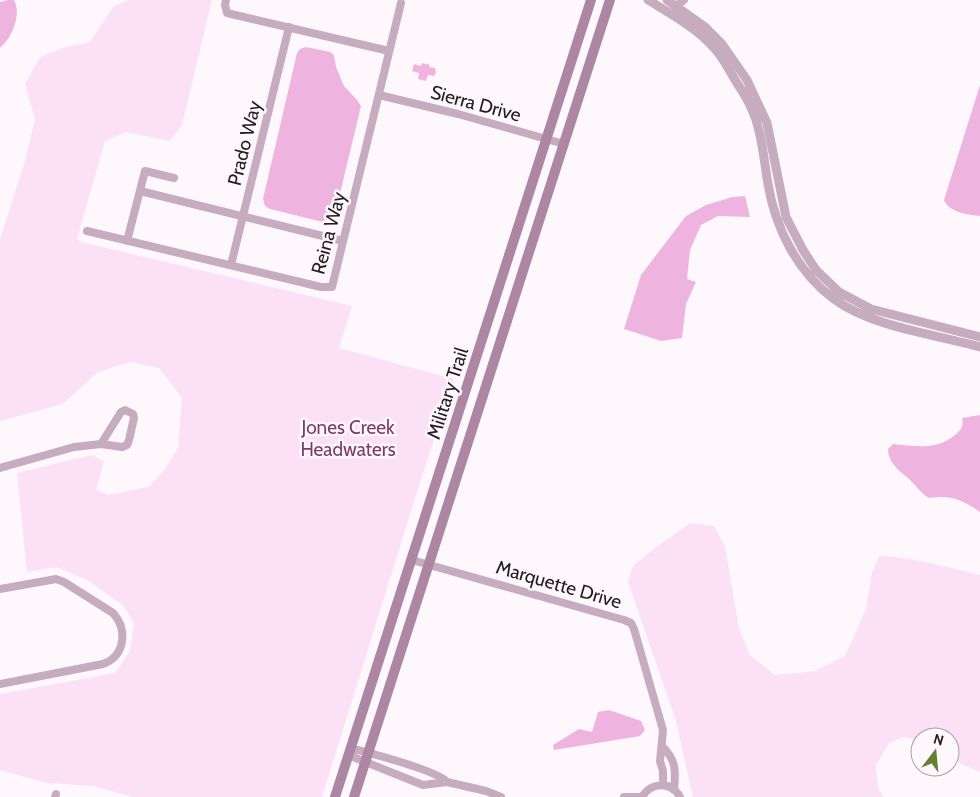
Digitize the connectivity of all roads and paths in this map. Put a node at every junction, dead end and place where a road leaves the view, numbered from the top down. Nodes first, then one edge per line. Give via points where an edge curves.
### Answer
1 (226, 0) edge
2 (591, 0) edge
3 (610, 0) edge
4 (648, 0) edge
5 (667, 0) edge
6 (684, 0) edge
7 (401, 3) dead end
8 (677, 3) edge
9 (289, 27) junction
10 (389, 51) junction
11 (379, 95) junction
12 (546, 139) junction
13 (564, 144) junction
14 (174, 178) dead end
15 (140, 191) junction
16 (243, 216) junction
17 (87, 231) dead end
18 (127, 241) junction
19 (343, 241) junction
20 (231, 265) junction
21 (980, 337) edge
22 (980, 347) edge
23 (101, 444) junction
24 (0, 468) edge
25 (412, 560) junction
26 (429, 564) junction
27 (0, 590) edge
28 (0, 683) edge
29 (662, 746) junction
30 (349, 751) junction
31 (366, 757) junction
32 (447, 782) junction
33 (663, 785) junction
34 (674, 790) junction
35 (334, 797) edge
36 (354, 797) edge
37 (501, 797) edge
38 (624, 797) edge
39 (638, 797) edge
40 (642, 797) edge
41 (680, 797) edge

1 - 9 street via 227,12
2 - 12 main road, Military Trail
3 - 13 main road, Military Trail
4 - 22 street via 689,26 715,48 744,94 756,119 768,186 783,235 813,280 834,299 868,318
5 - 8 street
6 - 8 street
7 - 10 street, Reina Way
8 - 21 street via 722,44 747,80 767,123 786,217 816,270 839,292 871,309
9 - 10 street
9 - 16 street, Prado Way
10 - 11 street, Reina Way
11 - 12 street, Sierra Drive
11 - 19 street, Reina Way
12 - 13 street, Sierra Drive
12 - 25 main road, Military Trail
13 - 26 main road, Military Trail
14 - 15 street via 145,171
15 - 16 street
15 - 18 street
16 - 19 street
16 - 20 street, Prado Way
17 - 18 street, Reina Way
18 - 20 street, Reina Way
19 - 20 street, Reina Way via 332,287
23 - 23 street via 127,445 133,414 125,410 121,412
23 - 24 street via 74,447
25 - 26 street, Marquette Drive
25 - 30 main road, Military Trail
26 - 29 street, Marquette Drive via 630,623 663,730
26 - 31 main road, Military Trail
27 - 28 street via 56,579 64,582 113,614 122,629 123,640 119,652 110,662
29 - 33 street, Marquette Drive
29 - 34 street, Marquette Drive via 674,762
30 - 31 street
30 - 35 main road, Military Trail
31 - 32 street via 425,771
31 - 32 street via 423,785
31 - 36 main road, Military Trail
32 - 37 street
33 - 34 street
33 - 40 street via 649,788
34 - 41 street
38 - 39 street

